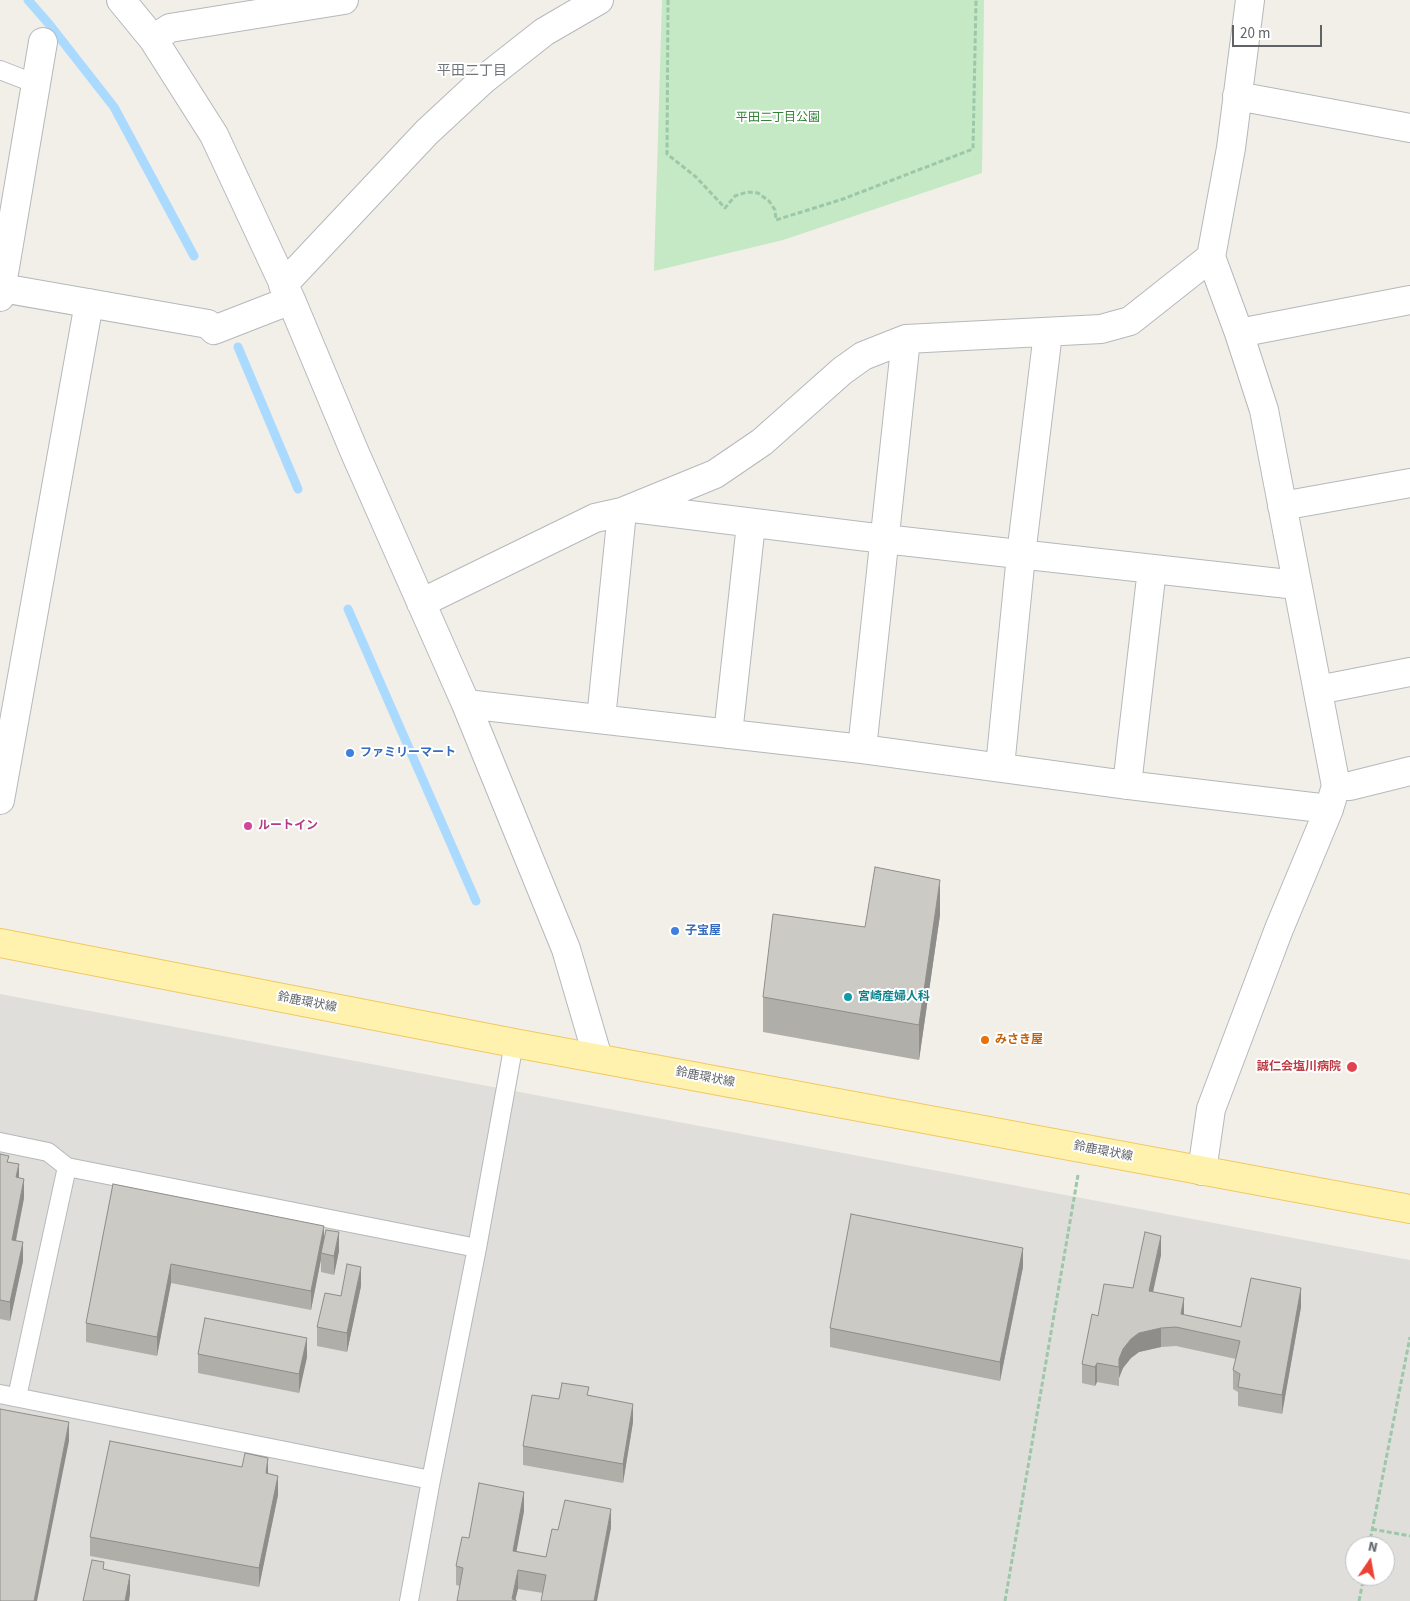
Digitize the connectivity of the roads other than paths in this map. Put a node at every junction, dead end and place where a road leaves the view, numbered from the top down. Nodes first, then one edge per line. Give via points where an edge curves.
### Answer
1 (121, 0) edge
2 (344, 0) edge
3 (599, 0) edge
4 (1250, 0) edge
5 (152, 39) junction
6 (43, 42) dead end
7 (0, 70) edge
8 (36, 84) junction
9 (1237, 96) junction
10 (1410, 128) edge
11 (1211, 257) junction
12 (1, 292) edge
13 (287, 293) junction
14 (1410, 301) edge
15 (89, 303) junction
16 (1048, 332) junction
17 (1239, 333) junction
18 (906, 339) junction
19 (1410, 483) edge
20 (1282, 506) junction
21 (627, 510) junction
22 (751, 524) junction
23 (884, 539) junction
24 (1021, 554) junction
25 (1152, 569) junction
26 (1297, 585) junction
27 (421, 603) junction
28 (1410, 672) edge
29 (1318, 690) junction
30 (466, 704) junction
31 (601, 719) junction
32 (728, 734) junction
33 (862, 749) junction
34 (1000, 768) junction
35 (1410, 771) edge
36 (1127, 785) junction
37 (1332, 797) junction
38 (0, 800) edge
39 (0, 943) edge
40 (514, 1043) junction
41 (598, 1058) junction
42 (0, 1142) edge
43 (67, 1167) junction
44 (1202, 1170) junction
45 (1410, 1209) edge
46 (477, 1248) junction
47 (8, 1395) edge
48 (431, 1480) junction
49 (409, 1601) edge

1 - 5 street
2 - 5 street via 170,28
3 - 13 street via 544,32 483,80 427,132
4 - 9 street
5 - 13 street via 214,135
6 - 8 street
7 - 8 lane
8 - 12 street
9 - 10 street
9 - 11 street
11 - 16 street via 1130,321 1101,329
11 - 17 street
12 - 15 street
13 - 15 street via 214,330 208,324
13 - 27 street
14 - 17 street
15 - 38 street
16 - 18 street
16 - 24 street
17 - 20 street via 1264,410
18 - 21 street via 864,356 842,371 762,442 715,474
18 - 23 street
19 - 20 street
20 - 26 street
21 - 22 street
21 - 27 street via 595,518
21 - 31 street
22 - 23 street
22 - 32 street
23 - 24 street
23 - 33 street
24 - 25 street
24 - 34 street
25 - 26 street
25 - 36 street
26 - 29 street
27 - 30 street
28 - 29 street
29 - 37 street
30 - 31 street
30 - 41 street via 566,949
31 - 32 street
32 - 33 street
33 - 34 street
34 - 36 street
35 - 37 street via 1350,786
36 - 37 street
37 - 44 street via 1211,1109
39 - 40 main road, 鈴鹿環状線
40 - 41 main road, 鈴鹿環状線
40 - 46 lane
41 - 44 main road, 鈴鹿環状線
42 - 43 lane via 48,1152
43 - 46 lane
43 - 47 lane
44 - 45 main road, 鈴鹿環状線
46 - 48 lane
47 - 48 lane
48 - 49 lane

